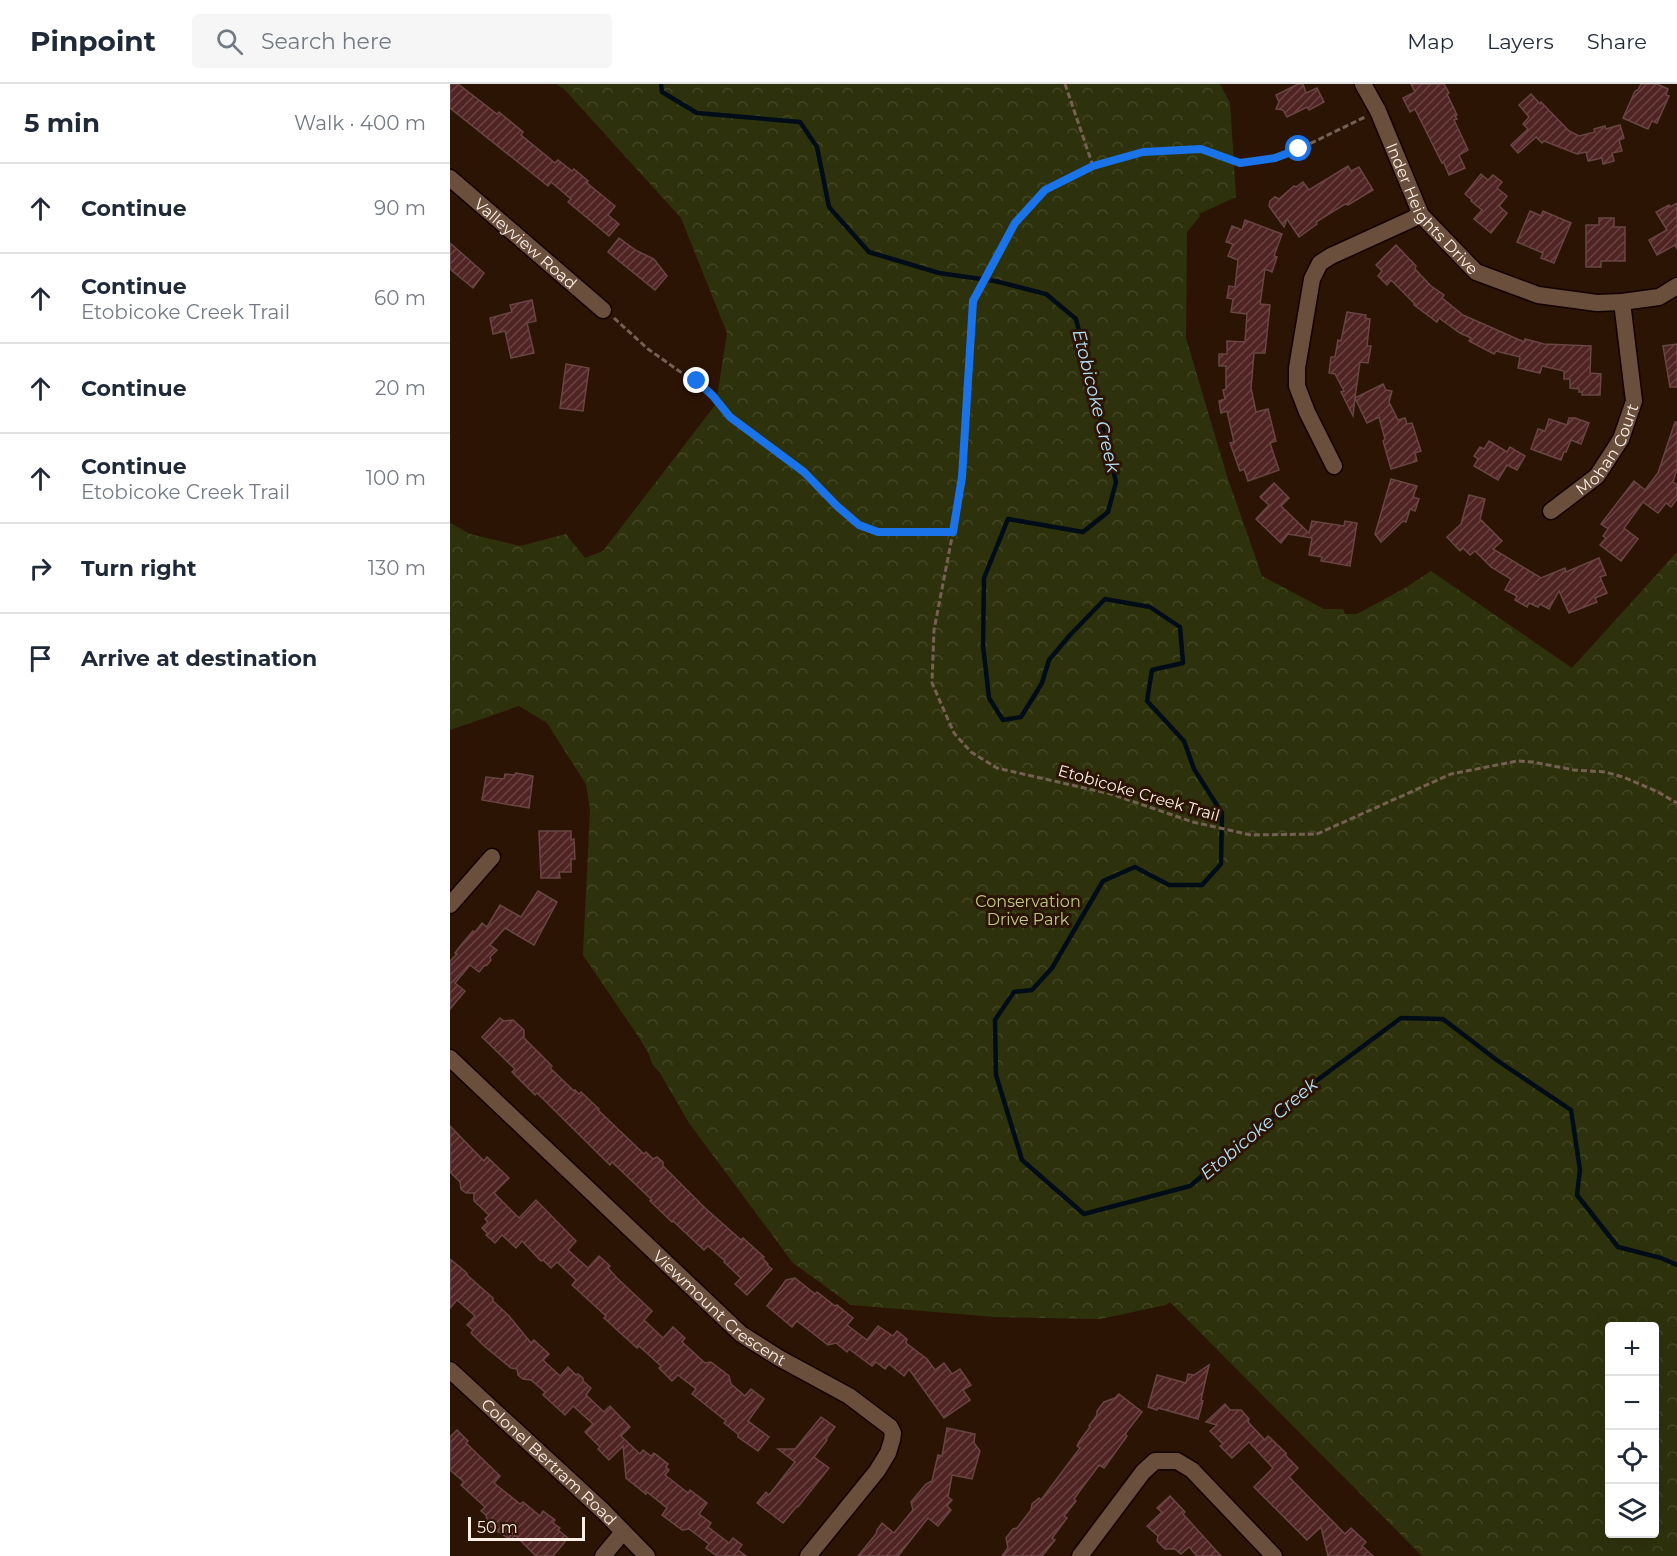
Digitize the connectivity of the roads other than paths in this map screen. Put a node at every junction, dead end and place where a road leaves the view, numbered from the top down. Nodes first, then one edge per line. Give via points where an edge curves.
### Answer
1 (1364, 84) edge
2 (450, 178) edge
3 (1421, 215) junction
4 (1677, 286) edge
5 (1622, 302) junction
6 (603, 310) road end
7 (1334, 466) dead end
8 (1551, 511) dead end
9 (492, 857) dead end
10 (450, 905) edge
11 (450, 1058) edge
12 (450, 1370) edge
13 (623, 1532) junction
14 (603, 1556) edge
15 (647, 1556) edge
16 (808, 1556) edge
17 (1080, 1556) edge
18 (1274, 1556) edge

1 - 3 street, Inder Heights Drive
2 - 6 street, Valleyview Road
3 - 5 street, Inder Heights Drive via 1476,272 1538,295 1597,303
3 - 7 street via 1331,256 1320,263 1312,279 1297,368 1298,386
4 - 5 street, Inder Heights Drive via 1659,297
5 - 8 street, Mohan Court via 1634,401 1621,439 1597,476
9 - 10 street
11 - 16 street, Viewmount Crescent via 741,1334 849,1396 890,1427 892,1440 877,1471
12 - 13 street, Colonel Bertram Road
13 - 14 street
13 - 15 street, Colonel Bertram Road
17 - 18 street via 1143,1472 1155,1461 1177,1461 1192,1470

